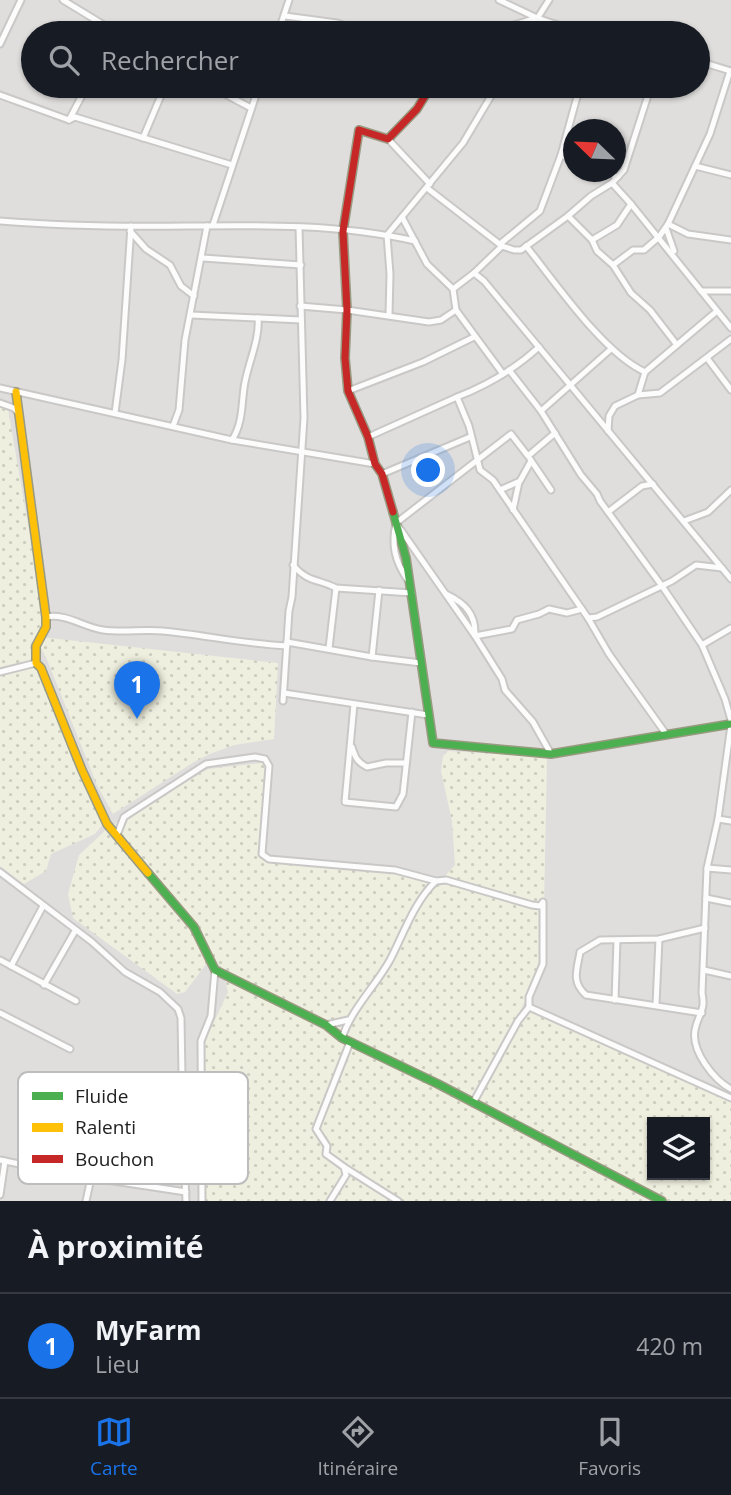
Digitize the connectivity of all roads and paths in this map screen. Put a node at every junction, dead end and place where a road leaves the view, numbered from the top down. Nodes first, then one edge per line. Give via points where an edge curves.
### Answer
1 (21, 0) edge
2 (63, 0) edge
3 (289, 0) edge
4 (499, 0) edge
5 (549, 0) edge
6 (285, 16) junction
7 (537, 18) junction
8 (97, 21) edge
9 (283, 21) edge
10 (322, 21) edge
11 (527, 21) edge
12 (535, 21) edge
13 (546, 21) edge
14 (0, 44) edge
15 (710, 65) edge
16 (731, 71) edge
17 (0, 95) edge
18 (81, 98) edge
19 (160, 98) edge
20 (233, 98) edge
21 (254, 98) edge
22 (424, 98) edge
23 (489, 98) edge
24 (577, 98) edge
25 (647, 98) edge
26 (251, 107) junction
27 (69, 120) junction
28 (143, 138) junction
29 (388, 139) junction
30 (561, 155) joint
31 (626, 164) edge
32 (232, 165) junction
33 (695, 166) junction
34 (731, 175) edge
35 (612, 183) joint
36 (429, 186) junction
37 (631, 204) junction
38 (568, 216) junction
39 (402, 217) junction
40 (0, 221) edge
41 (210, 225) junction
42 (667, 226) junction
43 (299, 227) junction
44 (131, 228) junction
45 (343, 231) junction
46 (387, 235) junction
47 (659, 237) junction
48 (592, 240) junction
49 (731, 240) edge
50 (415, 241) junction
51 (501, 245) junction
52 (526, 246) junction
53 (202, 258) junction
54 (679, 262) junction
55 (301, 265) junction
56 (613, 265) junction
57 (474, 273) junction
58 (453, 289) junction
59 (701, 291) junction
60 (731, 291) edge
61 (194, 296) junction
62 (300, 306) junction
63 (347, 310) junction
64 (456, 310) junction
65 (717, 312) junction
66 (191, 315) junction
67 (389, 316) junction
68 (258, 318) junction
69 (302, 320) junction
70 (731, 328) edge
71 (474, 337) junction
72 (731, 340) edge
73 (677, 345) junction
74 (539, 346) junction
75 (611, 349) junction
76 (707, 358) junction
77 (506, 372) junction
78 (645, 372) junction
79 (570, 386) junction
80 (0, 388) edge
81 (731, 390) edge
82 (348, 391) junction
83 (16, 392) junction
84 (638, 396) junction
85 (457, 397) junction
86 (0, 403) edge
87 (541, 411) junction
88 (115, 414) junction
89 (21, 416) junction
90 (173, 426) junction
91 (608, 431) junction
92 (555, 433) junction
93 (368, 437) junction
94 (470, 437) junction
95 (232, 440) junction
96 (300, 453) junction
97 (530, 458) junction
98 (478, 460) junction
99 (375, 464) junction
100 (383, 474) junction
101 (645, 475) junction
102 (520, 481) junction
103 (653, 484) junction
104 (642, 486) junction
105 (500, 490) junction
106 (551, 490) dead end
107 (731, 490) edge
108 (513, 510) junction
109 (608, 512) junction
110 (684, 522) junction
111 (396, 523) junction
112 (420, 556) junction
113 (406, 558) junction
114 (293, 565) junction
115 (722, 568) junction
116 (731, 579) edge
117 (410, 583) junction
118 (662, 586) junction
119 (336, 588) junction
120 (379, 590) junction
121 (412, 593) junction
122 (446, 594) junction
123 (582, 609) junction
124 (46, 617) junction
125 (588, 618) junction
126 (731, 628) edge
127 (475, 636) junction
128 (287, 644) junction
129 (702, 645) junction
130 (329, 648) junction
131 (372, 657) junction
132 (36, 663) junction
133 (421, 663) junction
134 (0, 672) edge
135 (284, 693) junction
136 (283, 701) dead end
137 (354, 704) junction
138 (412, 712) junction
139 (428, 715) junction
140 (731, 723) edge
141 (666, 733) junction
142 (350, 742) junction
143 (551, 754) junction
144 (406, 763) junction
145 (728, 765) edge
146 (718, 819) junction
147 (731, 821) edge
148 (117, 835) junction
149 (707, 868) junction
150 (731, 870) edge
151 (0, 872) edge
152 (436, 881) junction
153 (706, 898) junction
154 (731, 903) edge
155 (43, 906) junction
156 (705, 928) junction
157 (75, 931) junction
158 (659, 939) junction
159 (617, 940) junction
160 (0, 960) edge
161 (11, 966) junction
162 (215, 970) junction
163 (704, 970) junction
164 (731, 976) edge
165 (44, 985) junction
166 (615, 1000) junction
167 (76, 1001) dead end
168 (656, 1004) junction
169 (529, 1007) junction
170 (0, 1013) edge
171 (702, 1013) junction
172 (348, 1020) junction
173 (326, 1025) junction
174 (342, 1038) junction
175 (351, 1042) junction
176 (70, 1049) dead end
177 (183, 1072) edge
178 (201, 1072) edge
179 (731, 1089) edge
180 (731, 1098) edge
181 (473, 1103) junction
182 (3, 1161) edge
183 (344, 1167) junction
184 (132, 1184) edge
185 (186, 1184) edge
186 (186, 1192) junction
187 (0, 1195) edge
188 (186, 1201) edge
189 (330, 1201) edge
190 (398, 1201) edge
191 (662, 1201) edge

1 - 14 street
2 - 8 street
3 - 6 street
4 - 7 street
5 - 7 street
6 - 9 street
6 - 10 street
7 - 11 street
7 - 12 street
7 - 13 street
15 - 16 street
16 - 33 street
17 - 27 street
18 - 27 street
19 - 28 street
20 - 26 street
21 - 26 street
22 - 29 street
23 - 36 street via 463,143
24 - 30 street
25 - 31 street
26 - 32 street
27 - 28 street via 75,117
28 - 32 street
29 - 36 street
29 - 45 street via 359,130
30 - 51 street via 540,211
32 - 41 street
33 - 34 street
33 - 42 street
35 - 37 street
35 - 38 street
36 - 39 street
36 - 51 street
37 - 47 street
37 - 48 street via 617,225
38 - 48 street
38 - 52 street
39 - 46 street
39 - 50 street
40 - 44 street
41 - 43 street
41 - 44 street
41 - 53 street
42 - 47 street
42 - 49 street
42 - 54 street
43 - 45 street
43 - 55 street
44 - 61 street
44 - 88 street
45 - 46 street
45 - 63 street
46 - 50 street
46 - 67 street
47 - 54 street
47 - 56 street
48 - 56 street
50 - 58 street via 427,264
51 - 52 street via 514,250
51 - 57 street
52 - 75 street
53 - 55 street
53 - 61 street
54 - 59 street
55 - 62 street
56 - 73 street
57 - 58 street
57 - 74 street
58 - 64 street
59 - 60 street
59 - 65 street
61 - 66 street
62 - 63 street
62 - 69 street
63 - 67 street
63 - 82 street
64 - 67 street via 429,322
64 - 71 street
65 - 70 street
65 - 73 street
66 - 68 street
66 - 90 street
68 - 69 street
68 - 95 street via 242,415
69 - 96 street
71 - 77 street
71 - 82 street
72 - 76 street
73 - 78 street
74 - 77 street
74 - 79 street
75 - 78 street
75 - 79 street
76 - 81 street
76 - 84 street via 660,393
77 - 85 street
77 - 87 street
78 - 84 street
79 - 87 street
79 - 91 street
80 - 83 street
82 - 93 street
83 - 88 street
83 - 89 street
84 - 91 street via 615,406
85 - 93 street
85 - 94 street
86 - 89 street
87 - 92 street
88 - 90 street
89 - 124 street
90 - 95 street
91 - 101 street
92 - 97 street
92 - 109 street
93 - 99 street
94 - 98 street
94 - 100 street
95 - 96 street
96 - 99 street
96 - 114 street
97 - 98 street via 511,434
97 - 102 street
97 - 106 street
98 - 105 street via 480,470
98 - 111 street
99 - 100 street
100 - 111 street
101 - 103 street
101 - 104 street
102 - 105 street
102 - 108 street
103 - 104 street
103 - 110 street
104 - 109 street
105 - 108 street
107 - 110 street via 708,512
108 - 123 street
109 - 118 street
110 - 115 street
111 - 112 street
111 - 113 street
111 - 117 street via 397,563
112 - 113 street
112 - 122 street
113 - 117 street
114 - 119 street via 311,581
114 - 128 street
115 - 116 street
115 - 118 street via 696,565
117 - 121 street
118 - 125 street
118 - 129 street
119 - 120 street
119 - 130 street
120 - 121 street
120 - 131 street
121 - 133 street
122 - 127 street
122 - 127 street via 466,606
123 - 125 street
123 - 127 street via 567,613 549,608 517,620 512,629
124 - 128 street via 65,617 103,630 162,630 261,645
124 - 132 street via 36,646
125 - 141 street
126 - 129 street
127 - 143 street via 505,690 533,722
128 - 130 street
128 - 135 street
129 - 140 street
130 - 131 street
131 - 133 street
132 - 134 street
132 - 148 street via 107,824
133 - 139 street
135 - 136 street
135 - 137 street
137 - 138 street
137 - 142 street
138 - 139 street
138 - 144 street
139 - 143 street via 433,743
140 - 141 street
140 - 145 street
141 - 143 street
142 - 144 street via 354,756 367,767
142 - 144 street via 345,802 396,807 403,794
145 - 146 street
146 - 147 street
146 - 149 street
148 - 152 street via 124,817 206,764 255,757 265,759 269,766 262,854 269,859 395,870
148 - 162 street via 194,927
149 - 150 street
149 - 153 street
151 - 155 street
152 - 169 street via 533,905 542,902 543,964
152 - 172 street via 425,891 388,962
153 - 154 street
153 - 156 street
155 - 157 street
155 - 161 street
156 - 158 street
156 - 163 street
157 - 165 street
157 - 177 street via 178,1009
158 - 159 street
158 - 168 street
159 - 166 street
159 - 166 street via 595,941 580,952 576,979 586,995
160 - 161 street
161 - 165 street
162 - 173 street
162 - 178 street via 211,1016 201,1041
163 - 164 street
163 - 171 street
165 - 167 street
166 - 168 street
168 - 171 street
169 - 180 street
169 - 181 street
170 - 176 street
171 - 179 street via 694,1034 697,1046 709,1069
172 - 173 street
172 - 174 street
173 - 174 street
174 - 175 street
175 - 181 street
175 - 183 street via 316,1129 327,1146 326,1154
181 - 191 street
182 - 187 street
183 - 189 street via 346,1175
183 - 190 street
184 - 186 street
185 - 186 street
186 - 188 street

